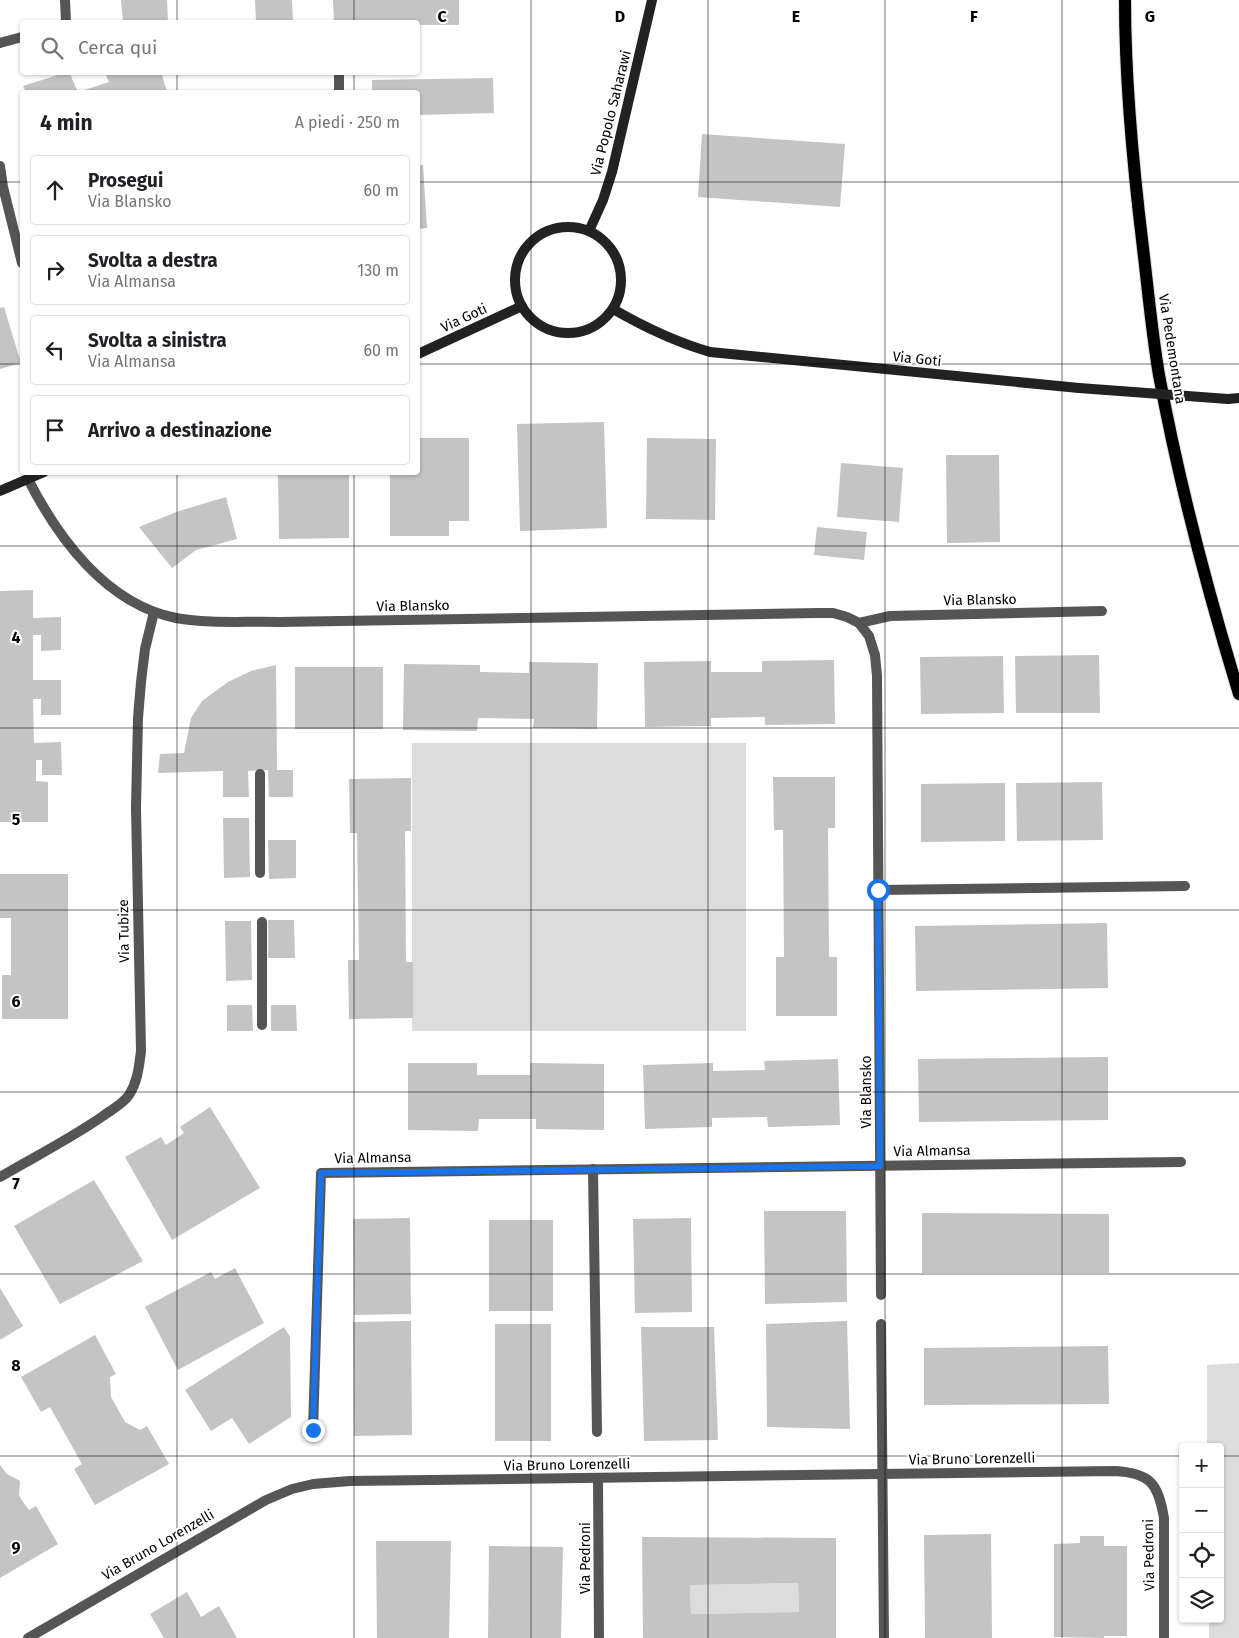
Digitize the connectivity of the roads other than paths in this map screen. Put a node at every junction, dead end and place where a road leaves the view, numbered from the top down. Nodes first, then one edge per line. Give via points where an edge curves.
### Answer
1 (65, 0) edge
2 (652, 0) edge
3 (1125, 0) edge
4 (66, 20) edge
5 (20, 38) edge
6 (0, 43) edge
7 (338, 75) edge
8 (339, 90) edge
9 (0, 166) edge
10 (589, 231) junction
11 (20, 254) edge
12 (522, 306) junction
13 (613, 309) junction
14 (420, 353) edge
15 (1239, 398) edge
16 (37, 475) edge
17 (28, 479) junction
18 (0, 491) edge
19 (1102, 610) dead end
20 (154, 612) junction
21 (858, 622) junction
22 (1239, 694) edge
23 (260, 774) dead end
24 (260, 873) dead end
25 (1186, 886) dead end
26 (878, 890) junction
27 (262, 922) dead end
28 (262, 1025) dead end
29 (1181, 1162) dead end
30 (880, 1166) junction
31 (594, 1169) junction
32 (0, 1177) edge
33 (881, 1295) dead end
34 (881, 1324) dead end
35 (313, 1430) dead end
36 (597, 1432) dead end
37 (882, 1474) junction
38 (1145, 1477) joint
39 (598, 1478) junction
40 (28, 1638) edge
41 (599, 1638) edge
42 (884, 1638) edge
43 (1164, 1638) edge

1 - 4 street
2 - 10 street, Via Popolo Saharawi via 612,172
3 - 22 main road, Via Pedemontana via 1134,171 1159,374 1210,595
5 - 6 street
7 - 8 street
9 - 11 street
10 - 12 street via 560,227 546,231 529,244 517,263 515,278
10 - 13 street via 603,238 620,264 620,295
12 - 13 street via 540,326 567,334 593,328
12 - 14 street, Via Goti
13 - 15 street, Via Goti, bridge via 641,326 710,352 1079,388
16 - 17 street
17 - 18 street
17 - 20 street, Via Blansko via 58,532 82,560 117,591
19 - 21 street, Via Blansko via 890,616
20 - 21 street, Via Blansko via 209,621 270,622 833,613
20 - 32 street, Via Tubize via 144,657 138,718 136,808 141,1051 136,1082 129,1096 116,1107
21 - 26 street, Via Blansko via 869,636 876,676
23 - 24 street
25 - 26 street
26 - 30 street, Via Blansko
27 - 28 street
29 - 30 street, Via Almansa
30 - 31 street, Via Almansa
30 - 33 street, Via Blansko
31 - 35 street, Via Almansa via 321,1173
31 - 36 street
34 - 37 street
37 - 38 street, Via Bruno Lorenzelli via 1115,1471 1133,1472
37 - 39 street, Via Bruno Lorenzelli
37 - 42 street
38 - 43 street, Via Pedroni via 1161,1501 1164,1518
39 - 40 street, Via Bruno Lorenzelli via 312,1484 266,1500 238,1515
39 - 41 street, Via Pedroni

